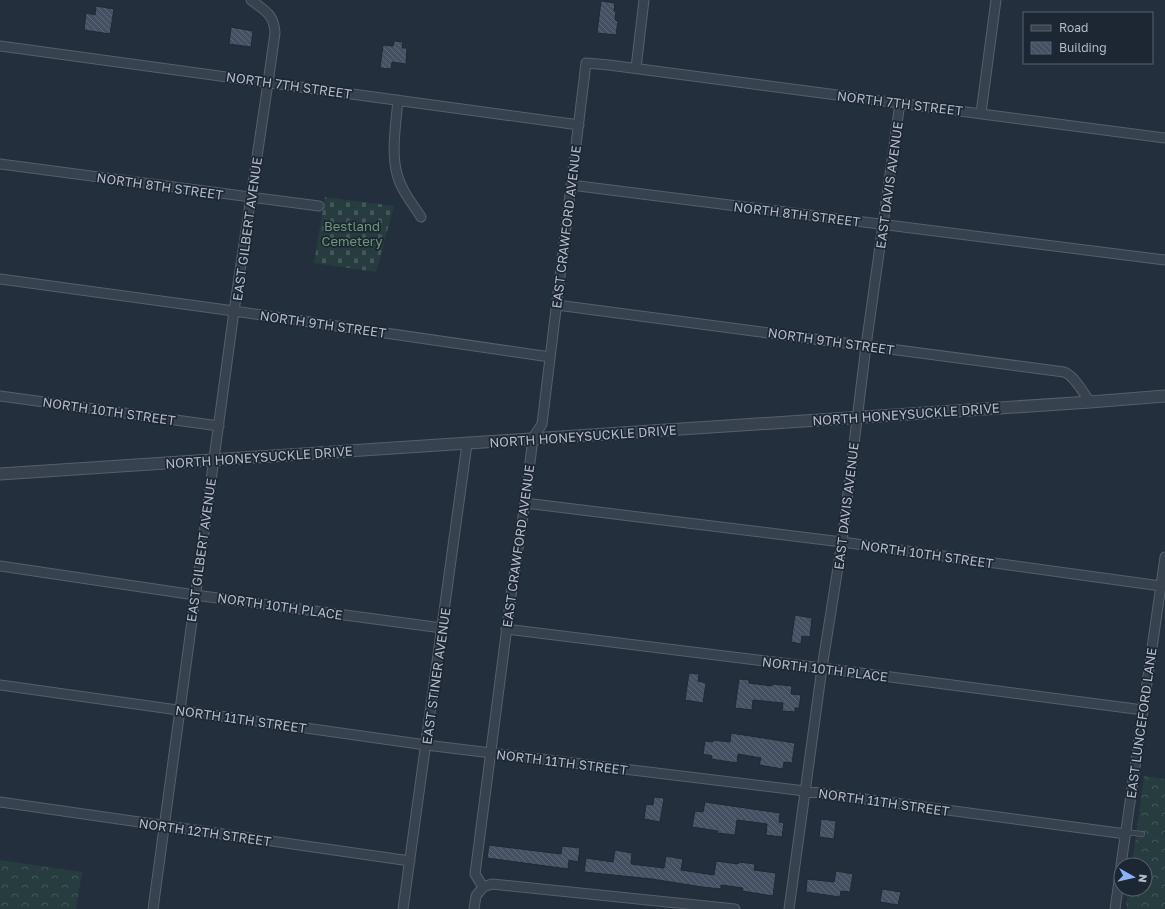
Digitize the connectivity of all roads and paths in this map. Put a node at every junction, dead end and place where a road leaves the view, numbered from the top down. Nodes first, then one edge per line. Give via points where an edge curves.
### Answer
1 (251, 0) edge
2 (644, 0) edge
3 (996, 0) edge
4 (0, 46) edge
5 (636, 68) junction
6 (268, 83) junction
7 (398, 100) junction
8 (900, 103) junction
9 (981, 113) junction
10 (579, 125) junction
11 (1165, 138) edge
12 (0, 164) edge
13 (572, 185) junction
14 (251, 198) junction
15 (319, 206) dead end
16 (421, 217) dead end
17 (884, 225) junction
18 (1165, 260) edge
19 (0, 279) edge
20 (557, 305) junction
21 (234, 311) junction
22 (866, 346) junction
23 (550, 357) junction
24 (0, 396) edge
25 (1165, 396) edge
26 (1090, 402) junction
27 (857, 418) junction
28 (218, 426) junction
29 (533, 438) junction
30 (467, 444) junction
31 (214, 460) junction
32 (0, 474) edge
33 (525, 503) junction
34 (842, 542) junction
35 (1165, 557) edge
36 (0, 566) edge
37 (1161, 586) junction
38 (195, 595) junction
39 (442, 628) junction
40 (506, 630) junction
41 (822, 668) junction
42 (0, 685) edge
43 (180, 710) junction
44 (1143, 710) junction
45 (426, 745) junction
46 (490, 753) junction
47 (805, 791) junction
48 (0, 802) edge
49 (164, 827) junction
50 (1126, 833) junction
51 (1142, 834) dead end
52 (1122, 857) edge
53 (410, 861) junction
54 (483, 887) junction
55 (1117, 897) edge
56 (153, 909) edge
57 (403, 909) edge
58 (474, 909) edge
59 (735, 909) edge
60 (789, 909) edge
61 (1115, 909) edge

1 - 6 street, EAST GILBERT AVENUE via 272,18 273,49
2 - 5 street
3 - 9 street
4 - 6 street, NORTH 7TH STREET
5 - 8 street, NORTH 7TH STREET
5 - 10 street, EAST CRAWFORD AVENUE via 586,63
6 - 7 street, NORTH 7TH STREET
6 - 14 street, EAST GILBERT AVENUE
7 - 10 street, NORTH 7TH STREET
7 - 16 street via 394,154 397,174 405,193
8 - 9 street, NORTH 7TH STREET
8 - 17 street, EAST DAVIS AVENUE
9 - 11 street, NORTH 7TH STREET
10 - 13 street, EAST CRAWFORD AVENUE
12 - 14 street, NORTH 8TH STREET
13 - 17 street, NORTH 8TH STREET
13 - 20 street, EAST CRAWFORD AVENUE
14 - 15 street, NORTH 8TH STREET
14 - 21 street, EAST GILBERT AVENUE
17 - 18 street, NORTH 8TH STREET
17 - 22 street, EAST DAVIS AVENUE
19 - 21 street, NORTH 9TH STREET
20 - 22 street, NORTH 9TH STREET
20 - 23 street, EAST CRAWFORD AVENUE
21 - 23 street, NORTH 9TH STREET
21 - 28 street, EAST GILBERT AVENUE
22 - 26 street, NORTH 9TH STREET via 1068,373
22 - 27 street, EAST DAVIS AVENUE
23 - 29 street, EAST CRAWFORD AVENUE via 542,424
24 - 28 street, NORTH 10TH STREET
25 - 26 street, NORTH HONEYSUCKLE DRIVE
26 - 27 street, NORTH HONEYSUCKLE DRIVE
27 - 29 street, NORTH HONEYSUCKLE DRIVE
27 - 34 street, EAST DAVIS AVENUE
28 - 31 street, EAST GILBERT AVENUE
29 - 30 street, NORTH HONEYSUCKLE DRIVE
29 - 33 street, EAST CRAWFORD AVENUE
30 - 31 street, NORTH HONEYSUCKLE DRIVE
30 - 39 street, EAST STINER AVENUE
31 - 32 street, NORTH HONEYSUCKLE DRIVE
31 - 38 street, EAST GILBERT AVENUE
33 - 34 street, NORTH 10TH STREET
33 - 40 street, EAST CRAWFORD AVENUE
34 - 37 street, NORTH 10TH STREET
34 - 41 street, EAST DAVIS AVENUE
35 - 37 street, EAST LUNCEFORD LANE
36 - 38 street, NORTH 10TH PLACE
37 - 44 street, EAST LUNCEFORD LANE
38 - 39 street, NORTH 10TH PLACE
38 - 43 street, EAST GILBERT AVENUE
39 - 45 street, EAST STINER AVENUE
40 - 41 street, NORTH 10TH PLACE
40 - 46 street, EAST CRAWFORD AVENUE
41 - 44 street, NORTH 10TH PLACE
41 - 47 street, EAST DAVIS AVENUE
42 - 43 street, NORTH 11TH STREET
43 - 45 street, NORTH 11TH STREET
43 - 49 street, EAST GILBERT AVENUE
44 - 50 street, EAST LUNCEFORD LANE
45 - 46 street, NORTH 11TH STREET
45 - 53 street, EAST STINER AVENUE
46 - 47 street, NORTH 11TH STREET
46 - 54 street, EAST CRAWFORD AVENUE via 475,874
47 - 50 street, NORTH 11TH STREET
47 - 60 street, EAST DAVIS AVENUE
48 - 49 street, NORTH 12TH STREET
49 - 53 street, NORTH 12TH STREET
49 - 56 street, EAST GILBERT AVENUE
50 - 51 lane
50 - 52 street, EAST LUNCEFORD LANE
53 - 57 street, EAST STINER AVENUE
54 - 58 street via 476,896
54 - 59 street via 492,884
55 - 61 street, EAST LUNCEFORD LANE

